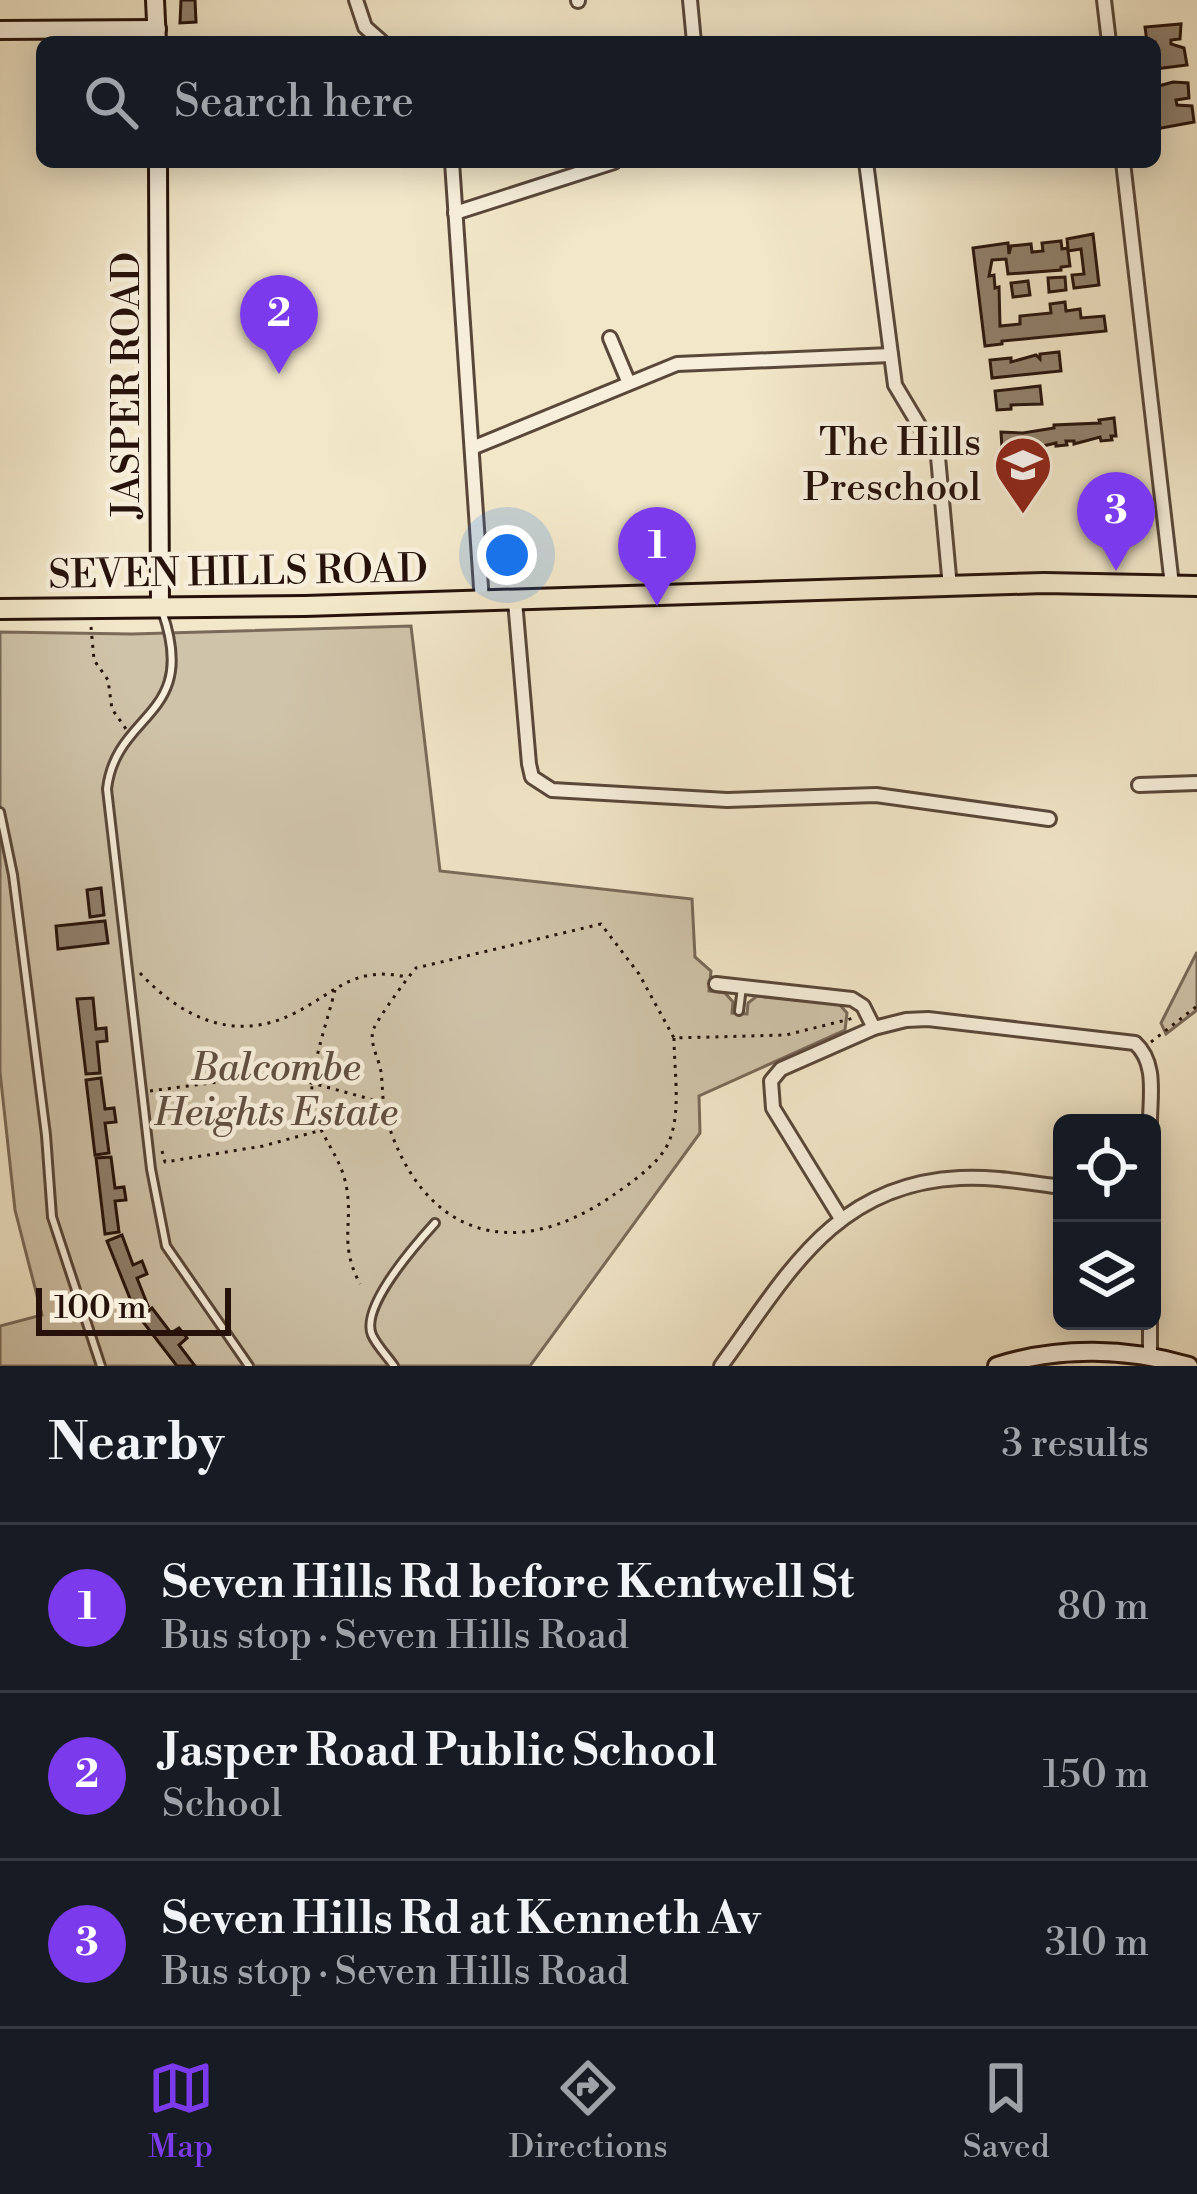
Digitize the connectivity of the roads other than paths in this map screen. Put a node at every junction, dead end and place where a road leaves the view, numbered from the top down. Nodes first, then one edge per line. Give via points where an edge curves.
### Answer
1 (155, 0) edge
2 (356, 0) edge
3 (690, 0) edge
4 (1104, 0) edge
5 (0, 30) edge
6 (157, 35) edge
7 (375, 36) edge
8 (693, 36) edge
9 (1108, 36) edge
10 (158, 168) edge
11 (452, 168) edge
12 (595, 168) edge
13 (867, 168) edge
14 (1124, 168) edge
15 (455, 213) junction
16 (610, 338) dead end
17 (891, 355) junction
18 (628, 381) junction
19 (472, 448) junction
20 (1172, 585) junction
21 (950, 586) junction
22 (1197, 586) edge
23 (515, 601) junction
24 (482, 602) junction
25 (160, 608) junction
26 (0, 609) edge
27 (1197, 783) edge
28 (1139, 785) dead end
29 (0, 812) edge
30 (1049, 819) dead end
31 (716, 984) dead end
32 (742, 987) junction
33 (739, 1011) dead end
34 (871, 1021) junction
35 (1150, 1114) edge
36 (1053, 1186) edge
37 (840, 1217) junction
38 (435, 1223) dead end
39 (1150, 1330) edge
40 (1150, 1357) junction
41 (101, 1366) edge
42 (249, 1366) edge
43 (394, 1366) edge
44 (721, 1366) edge
45 (998, 1366) edge
46 (1189, 1366) edge

1 - 6 street
2 - 7 street
3 - 8 street
4 - 9 street
5 - 6 street
10 - 25 street, JASPER ROAD
11 - 15 street
12 - 15 street
13 - 17 street
14 - 20 street
15 - 19 street
16 - 18 street
17 - 18 street via 685,362
17 - 21 street via 900,398 938,457
18 - 19 street
19 - 24 street
20 - 21 main road, SEVEN HILLS ROAD
20 - 22 main road, SEVEN HILLS ROAD
21 - 23 main road, SEVEN HILLS ROAD
23 - 24 main road, SEVEN HILLS ROAD
23 - 30 street via 529,764 532,777 552,790 727,800 876,795
24 - 25 main road, SEVEN HILLS ROAD
25 - 26 main road, SEVEN HILLS ROAD
25 - 42 lane via 169,634 166,694 116,753 106,789 166,1246
27 - 28 street
29 - 41 lane via 52,1217
31 - 32 street
32 - 33 lane
32 - 34 street via 843,997
34 - 35 street via 928,1019 1125,1040 1142,1049 1150,1070
34 - 37 street via 771,1081 772,1108
36 - 37 street via 929,1181
37 - 44 street
38 - 43 lane via 369,1319
39 - 40 street
40 - 45 street via 1063,1352
40 - 46 street

